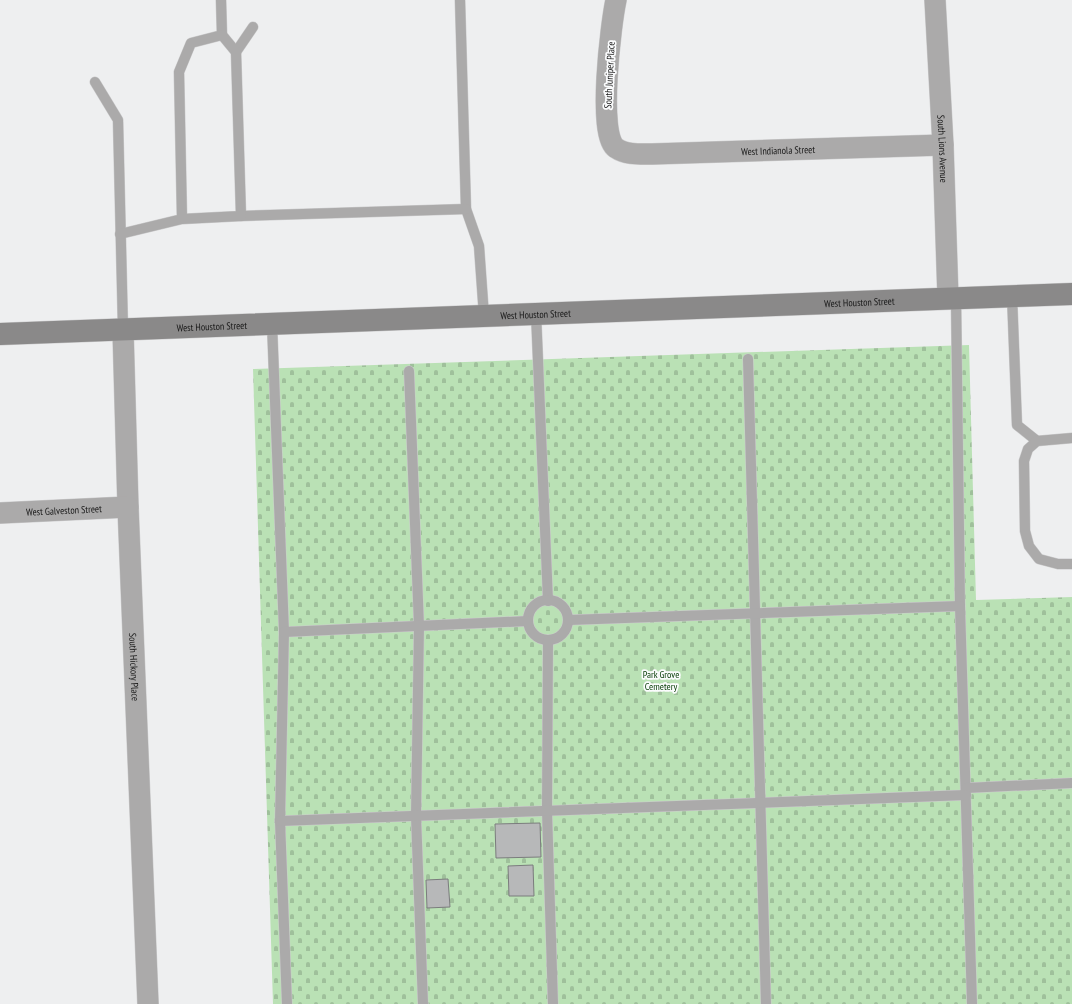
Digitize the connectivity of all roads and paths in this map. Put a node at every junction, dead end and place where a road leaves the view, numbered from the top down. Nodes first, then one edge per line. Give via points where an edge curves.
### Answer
1 (222, 0) edge
2 (460, 0) edge
3 (616, 0) edge
4 (935, 0) edge
5 (253, 27) dead end
6 (222, 35) junction
7 (236, 52) junction
8 (95, 82) dead end
9 (943, 145) junction
10 (615, 148) joint
11 (466, 209) junction
12 (241, 216) junction
13 (182, 219) junction
14 (120, 234) junction
15 (1072, 294) edge
16 (1012, 296) junction
17 (952, 298) junction
18 (536, 313) junction
19 (484, 316) junction
20 (272, 324) junction
21 (123, 330) junction
22 (0, 334) edge
23 (748, 359) dead end
24 (409, 371) dead end
25 (1072, 438) edge
26 (1037, 441) junction
27 (128, 507) junction
28 (0, 513) edge
29 (1072, 564) edge
30 (548, 600) junction
31 (960, 606) junction
32 (755, 614) junction
33 (569, 620) junction
34 (528, 621) junction
35 (419, 626) junction
36 (284, 632) junction
37 (548, 640) junction
38 (1072, 784) edge
39 (966, 792) junction
40 (760, 803) junction
41 (547, 811) junction
42 (416, 816) junction
43 (280, 821) junction
44 (148, 1004) edge
45 (287, 1004) edge
46 (423, 1004) edge
47 (553, 1004) edge
48 (766, 1004) edge
49 (972, 1004) edge

1 - 6 lane
2 - 11 lane
3 - 10 street, South Juniper Place via 608,65 607,127 609,139
4 - 9 street, South Lions Avenue
5 - 7 lane
6 - 7 lane
6 - 13 lane via 191,43 179,72
7 - 12 lane
8 - 14 lane via 118,120
9 - 10 street, West Indianola Street via 652,154 630,154
9 - 17 street, South Lions Avenue
11 - 12 lane
11 - 19 lane via 479,246
12 - 13 lane
13 - 14 lane
14 - 21 lane
15 - 16 main road, West Houston Street
16 - 17 main road, West Houston Street
16 - 26 lane via 1017,425
17 - 18 main road, West Houston Street
17 - 31 lane
18 - 19 main road, West Houston Street
18 - 30 lane
19 - 20 main road, West Houston Street
20 - 21 main road, West Houston Street
20 - 36 lane
21 - 22 main road, West Houston Street
21 - 27 street, South Hickory Place
23 - 32 lane
24 - 35 lane
25 - 26 lane
26 - 29 lane via 1028,449 1024,461 1025,531 1029,546 1039,559 1058,564
27 - 28 street, West Galveston Street
27 - 44 street, South Hickory Place
30 - 33 lane via 562,605
30 - 34 lane via 532,608
31 - 32 lane
31 - 39 lane
32 - 33 lane
32 - 40 lane
33 - 37 lane via 563,635
34 - 35 lane
34 - 37 lane via 533,634
35 - 36 lane
35 - 42 lane
36 - 43 lane
37 - 41 lane
38 - 39 lane
39 - 40 lane
39 - 49 lane
40 - 41 lane
40 - 48 lane
41 - 42 lane
41 - 47 lane
42 - 43 lane
42 - 46 lane
43 - 45 lane

